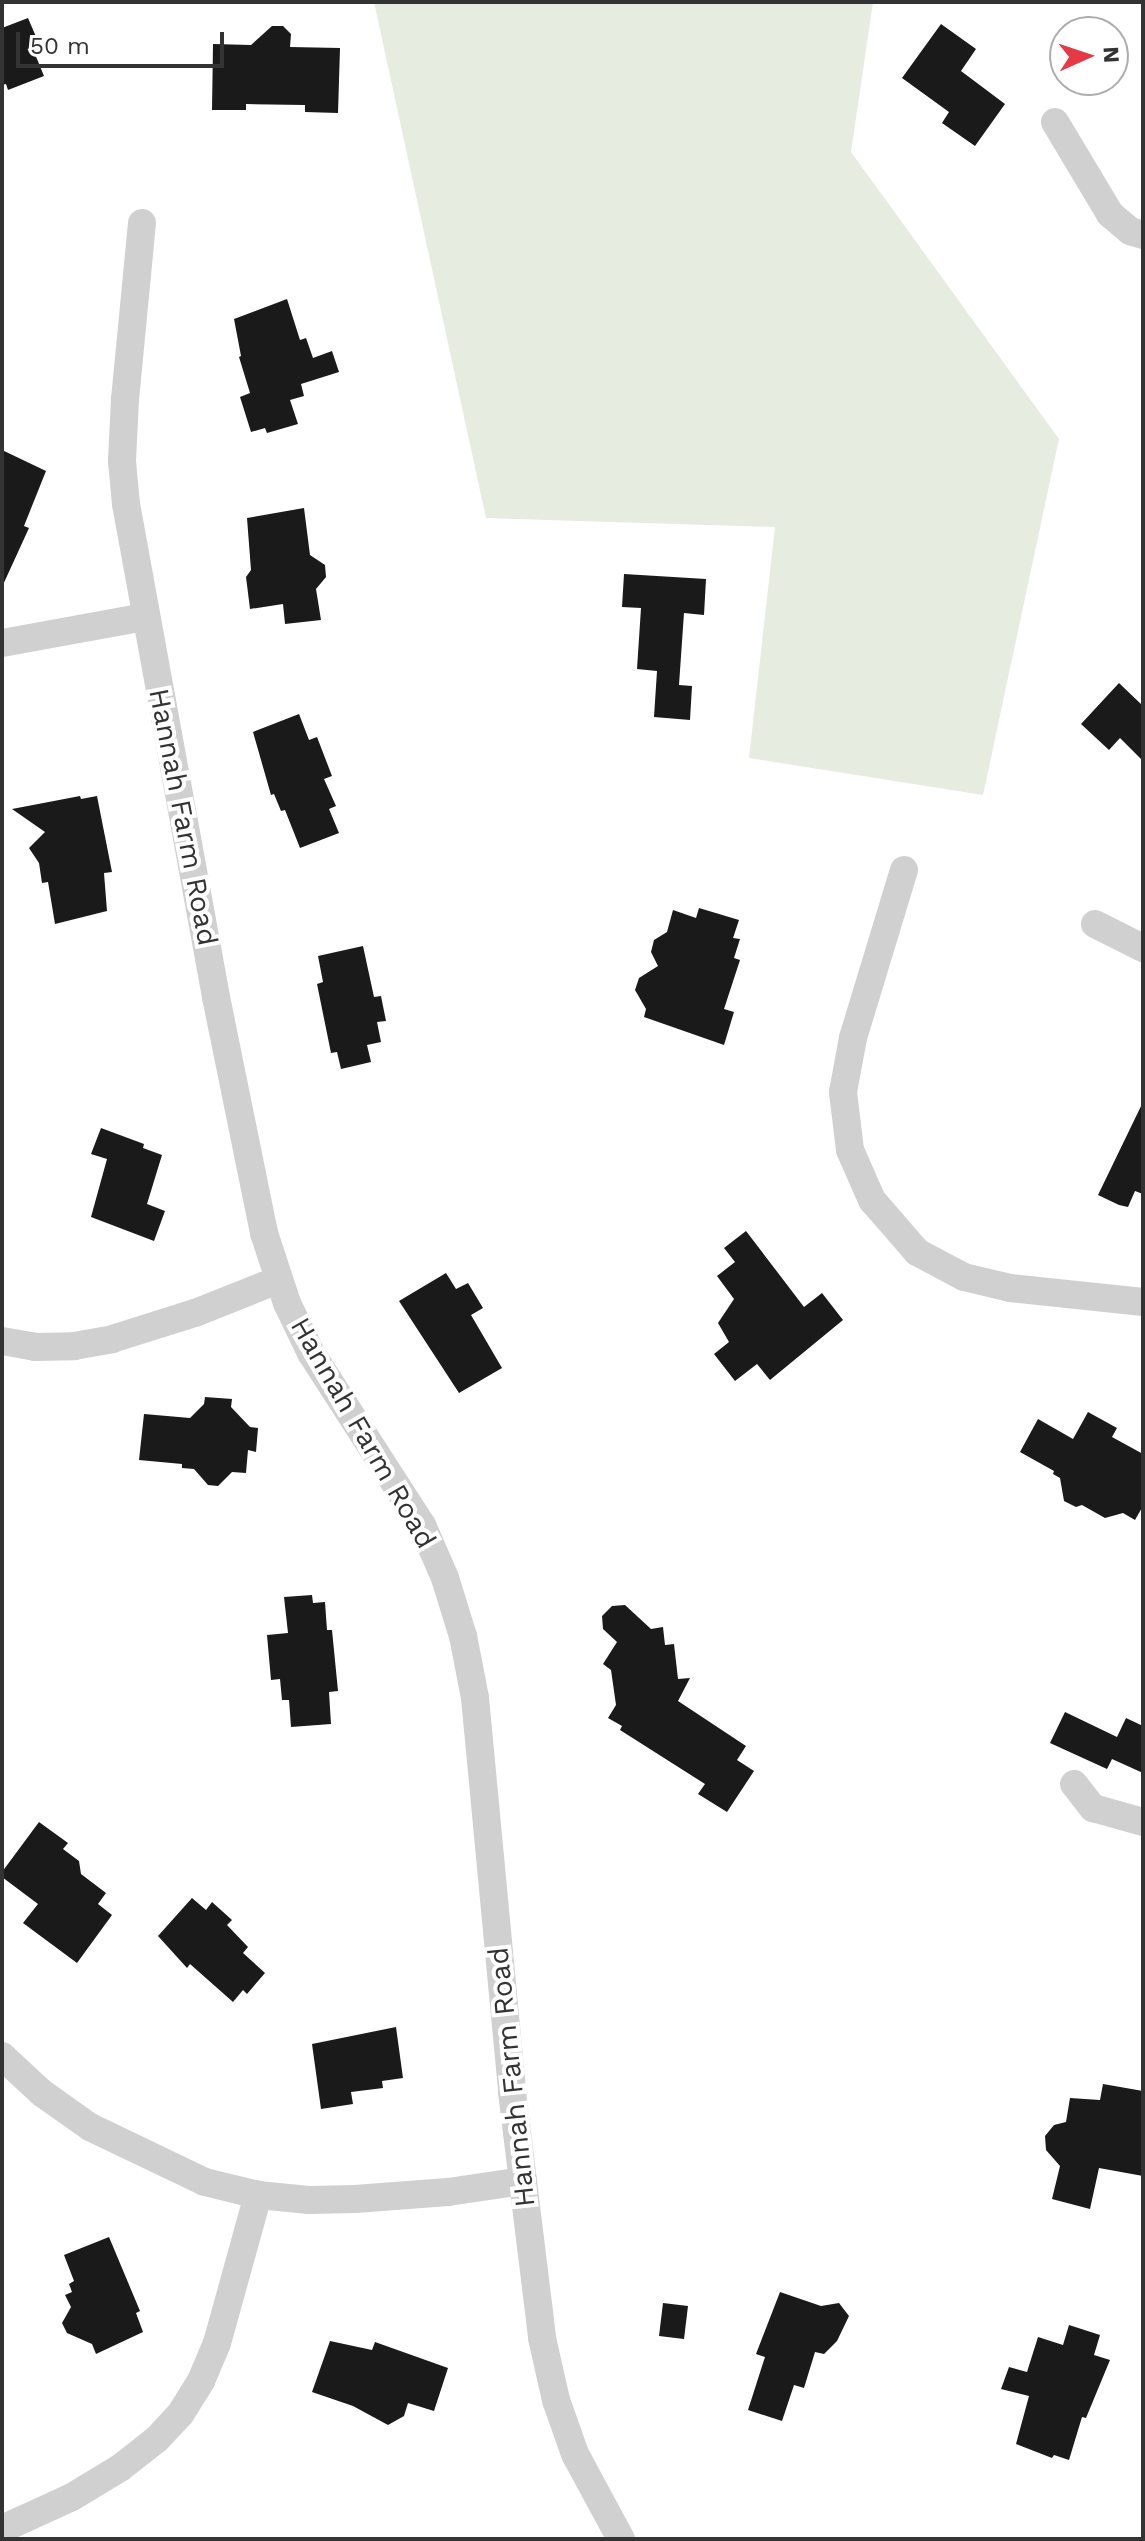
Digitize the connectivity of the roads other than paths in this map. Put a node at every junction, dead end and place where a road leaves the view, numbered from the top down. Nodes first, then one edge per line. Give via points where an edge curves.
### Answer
1 (1055, 122) dead end
2 (142, 223) dead end
3 (1143, 235) edge
4 (145, 617) junction
5 (2, 643) edge
6 (904, 870) dead end
7 (1095, 924) dead end
8 (1143, 948) edge
9 (278, 1280) junction
10 (1143, 1302) edge
11 (2, 1341) edge
12 (1074, 1784) dead end
13 (1143, 1822) edge
14 (2, 2056) edge
15 (523, 2181) junction
16 (258, 2195) junction
17 (2, 2529) edge
18 (621, 2539) edge

1 - 3 street via 1110,214
2 - 4 street, Hannah Farm Road via 122,461
4 - 5 street
4 - 9 street, Hannah Farm Road via 216,997
6 - 10 street via 853,1038 843,1092 850,1150 872,1200 917,1252 964,1277 1010,1288
7 - 8 street
9 - 11 street via 112,1339 35,1347
9 - 15 street, Hannah Farm Road via 311,1353 422,1525 463,1636 475,1698
12 - 13 street via 1093,1808
14 - 16 street via 90,2127 205,2182
15 - 16 street via 355,2199
15 - 18 street, Hannah Farm Road via 542,2338 556,2400 575,2454
16 - 17 street via 217,2343 181,2413 120,2468

